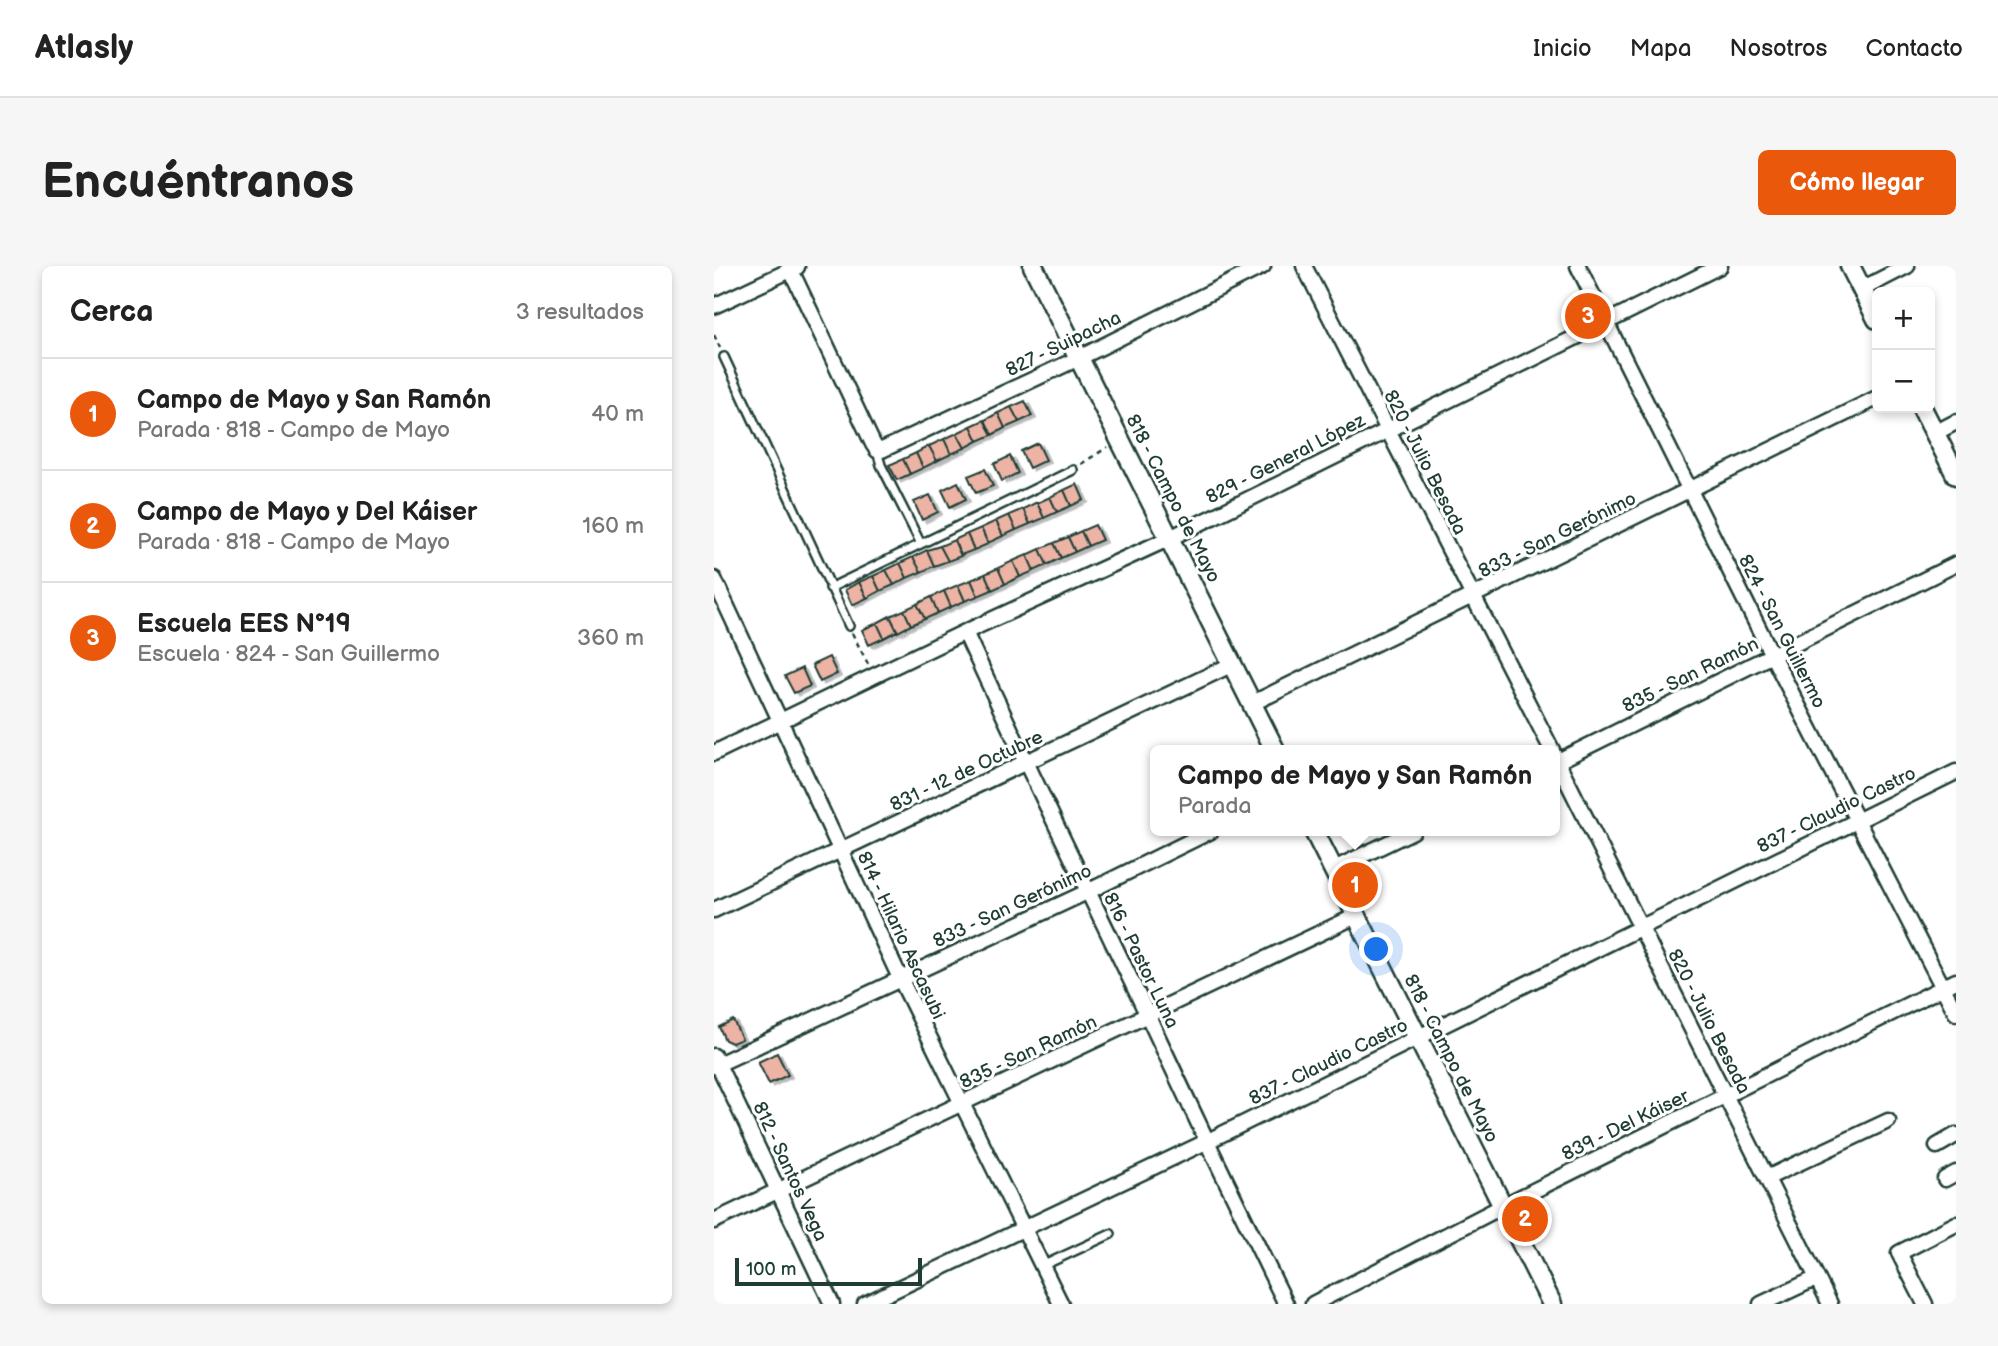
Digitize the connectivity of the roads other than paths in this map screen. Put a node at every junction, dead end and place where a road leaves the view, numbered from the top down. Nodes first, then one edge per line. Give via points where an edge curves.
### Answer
1 (1033, 266) edge
2 (1263, 266) edge
3 (1304, 266) edge
4 (1578, 266) edge
5 (1720, 266) edge
6 (1850, 266) edge
7 (1907, 266) edge
8 (793, 267) edge
9 (1862, 289) junction
10 (714, 306) edge
11 (1872, 309) edge
12 (1606, 322) junction
13 (724, 357) road end
14 (1079, 358) junction
15 (1872, 400) edge
16 (1925, 413) edge
17 (1956, 422) edge
18 (1388, 428) junction
19 (1935, 433) junction
20 (877, 450) junction
21 (1073, 470) road end
22 (1956, 475) edge
23 (1691, 491) junction
24 (1170, 538) junction
25 (920, 542) junction
26 (1956, 564) edge
27 (714, 579) edge
28 (830, 588) junction
29 (1472, 595) junction
30 (849, 626) road end
31 (965, 632) junction
32 (1772, 655) junction
33 (1233, 664) junction
34 (1253, 703) junction
35 (779, 721) junction
36 (1273, 745) edge
37 (1549, 745) edge
38 (714, 753) edge
39 (1560, 755) edge
40 (1025, 764) junction
41 (1560, 767) edge
42 (1956, 772) edge
43 (1858, 821) junction
44 (1201, 836) edge
45 (1317, 836) edge
46 (1403, 836) edge
47 (841, 850) junction
48 (1334, 869) junction
49 (1087, 892) junction
50 (714, 910) edge
51 (1358, 915) junction
52 (1641, 926) junction
53 (900, 978) junction
54 (1950, 984) edge
55 (1956, 1013) edge
56 (1147, 1016) junction
57 (1419, 1038) junction
58 (715, 1062) edge
59 (1725, 1095) junction
60 (963, 1103) junction
61 (1888, 1121) dead end
62 (1956, 1135) edge
63 (1206, 1142) junction
64 (1937, 1146) dead end
65 (1767, 1178) junction
66 (778, 1190) junction
67 (1503, 1206) junction
68 (714, 1221) edge
69 (1956, 1224) edge
70 (1024, 1228) junction
71 (1111, 1234) dead end
72 (1042, 1266) junction
73 (1817, 1278) junction
74 (832, 1304) edge
75 (865, 1304) edge
76 (1061, 1304) edge
77 (1286, 1304) edge
78 (1312, 1304) edge
79 (1552, 1304) edge
80 (1761, 1304) edge
81 (1830, 1304) edge
82 (1925, 1304) edge

1 - 14 street, 818 - Campo de Mayo
2 - 14 street, 827 - Suipacha
3 - 18 street, 820 - Julio Besada
4 - 12 street, 824 - San Guillermo
5 - 12 street, 829 - General López
6 - 9 street
7 - 9 street
8 - 10 street
8 - 20 street
9 - 11 street
12 - 18 street, 829 - General López
12 - 23 street, 824 - San Guillermo
13 - 28 lane
14 - 20 street, 827 - Suipacha
14 - 24 street, 818 - Campo de Mayo
15 - 23 street, 833 - San Gerónimo
16 - 19 street
17 - 19 street
18 - 24 street, 829 - General López
18 - 29 street, 820 - Julio Besada
19 - 22 street
20 - 25 lane
21 - 25 lane
23 - 29 street, 833 - San Gerónimo
23 - 32 street, 824 - San Guillermo
24 - 31 street, 829 - General López
24 - 33 street, 818 - Campo de Mayo
25 - 28 lane
26 - 32 street, 835 - San Ramón
27 - 35 street, 814 - Hilario Ascasubi
28 - 30 lane
29 - 34 street, 833 - San Gerónimo
29 - 37 street, 820 - Julio Besada
31 - 35 street, 829 - General López
31 - 40 street, 816 - Pastor Luna
32 - 39 street, 835 - San Ramón
32 - 43 street, 824 - San Guillermo
33 - 34 street, 818 - Campo de Mayo
33 - 40 street, 831 - 12 de Octubre
34 - 36 street, 818 - Campo de Mayo
35 - 38 street, 829 - General López
35 - 47 street, 814 - Hilario Ascasubi
40 - 47 street, 831 - 12 de Octubre
40 - 49 street, 816 - Pastor Luna
41 - 52 street, 820 - Julio Besada
42 - 43 street, 837 - Claudio Castro
43 - 52 street, 837 - Claudio Castro
43 - 54 street, 824 - San Guillermo
44 - 49 street, 833 - San Gerónimo
45 - 48 street, 818 - Campo de Mayo
46 - 48 street
47 - 50 street, 831 - 12 de Octubre
47 - 53 street, 814 - Hilario Ascasubi
48 - 51 street, 818 - Campo de Mayo
49 - 53 street, 833 - San Gerónimo
49 - 56 street, 816 - Pastor Luna
51 - 56 street, 835 - San Ramón
51 - 57 street, 818 - Campo de Mayo
52 - 57 street, 837 - Claudio Castro
52 - 59 street, 820 - Julio Besada
53 - 58 street, 833 - San Gerónimo
53 - 60 street, 814 - Hilario Ascasubi
54 - 55 street, 824 - San Guillermo
54 - 59 street, 839 - Del Káiser
56 - 60 street, 835 - San Ramón
56 - 63 street, 816 - Pastor Luna
57 - 63 street, 837 - Claudio Castro
57 - 67 street, 818 - Campo de Mayo
58 - 66 street, 812 - Santos Vega
59 - 65 street, 820 - Julio Besada
59 - 67 street, 839 - Del Káiser
60 - 66 street, 835 - San Ramón
60 - 70 street, 814 - Hilario Ascasubi
61 - 65 street
62 - 64 street
63 - 70 street, 837 - Claudio Castro
63 - 77 street, 816 - Pastor Luna
65 - 73 street, 820 - Julio Besada
66 - 68 street, 835 - San Ramón
66 - 74 street, 812 - Santos Vega
67 - 78 street, 839 - Del Káiser
67 - 79 street, 818 - Campo de Mayo
69 - 82 street via 1899,1253
70 - 72 street, 814 - Hilario Ascasubi
70 - 75 street, 837 - Claudio Castro
71 - 72 lane
72 - 76 street, 814 - Hilario Ascasubi
73 - 80 street
73 - 81 street, 820 - Julio Besada

